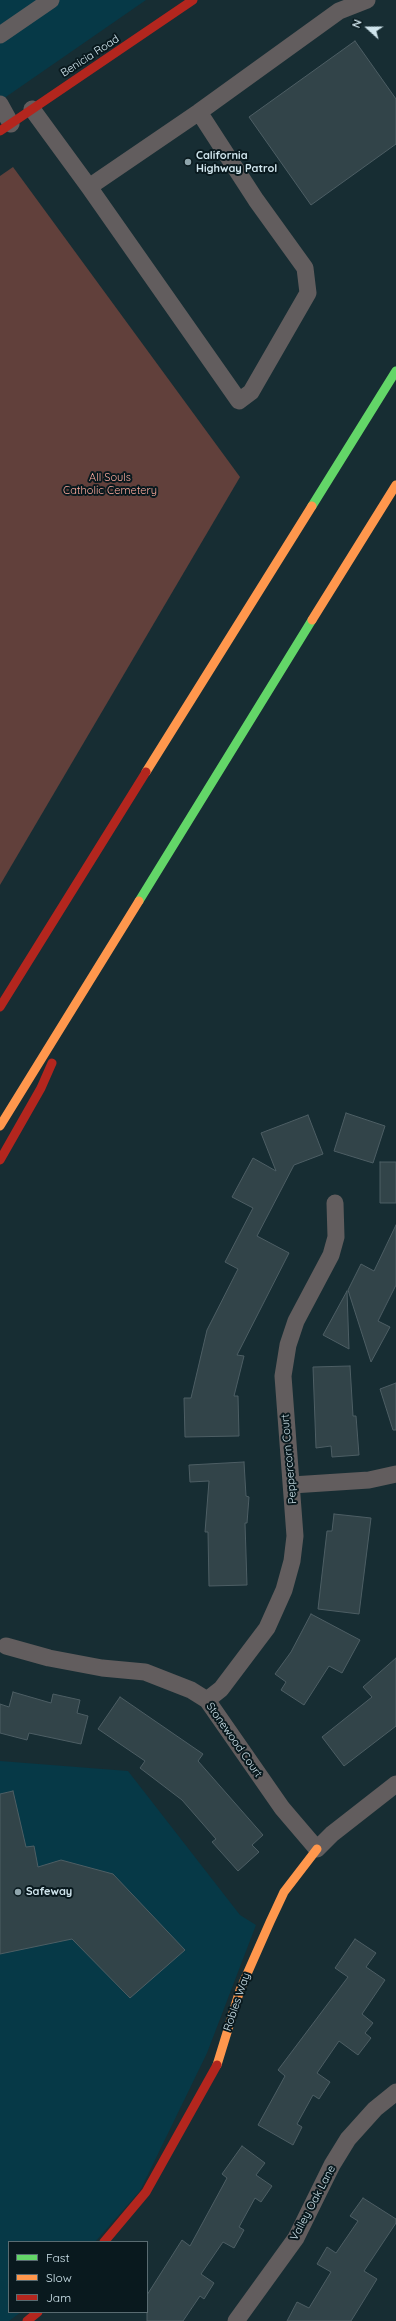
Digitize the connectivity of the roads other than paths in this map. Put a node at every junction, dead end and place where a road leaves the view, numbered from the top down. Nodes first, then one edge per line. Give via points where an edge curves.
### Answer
1 (51, 0) edge
2 (194, 0) edge
3 (368, 0) edge
4 (335, 5) edge
5 (0, 35) edge
6 (0, 104) edge
7 (32, 109) junction
8 (199, 112) junction
9 (5, 128) edge
10 (89, 187) junction
11 (396, 371) edge
12 (396, 485) edge
13 (21, 974) junction
14 (92, 976) junction
15 (0, 991) edge
16 (0, 1007) edge
17 (0, 1126) edge
18 (0, 1160) edge
19 (335, 1203) dead end
20 (396, 1474) edge
21 (292, 1485) junction
22 (6, 1646) dead end
23 (207, 1700) junction
24 (396, 1784) edge
25 (317, 1849) junction
26 (396, 2092) edge
27 (105, 2241) edge
28 (37, 2313) edge
29 (27, 2321) edge
30 (236, 2321) edge

1 - 5 street
2 - 7 main road, Benicia Road
3 - 4 street
4 - 8 street
6 - 9 street
7 - 9 main road, Benicia Road
7 - 10 street
8 - 10 street
8 - 10 street via 256,200 305,268 308,293 250,392 240,401
11 - 13 main road
12 - 14 main road
13 - 15 main road
13 - 16 main road
14 - 17 main road
14 - 18 main road via 41,1088
19 - 21 street, Peppercorn Court via 336,1237 331,1255 296,1320 288,1345 283,1376
20 - 21 street via 369,1480
21 - 23 street, Peppercorn Court via 295,1536 292,1561 284,1590 267,1628 221,1689
22 - 23 street, Stonewood Court via 64,1661 145,1672 190,1690
23 - 25 street, Stonewood Court via 282,1808
24 - 25 street, Robles Way via 332,1834
25 - 27 main road, Robles Way via 284,1892 270,1922 240,1990 216,2068 146,2192
26 - 30 street, Valley Oak Lane via 375,2109 348,2139 332,2165 296,2238
28 - 29 main road

